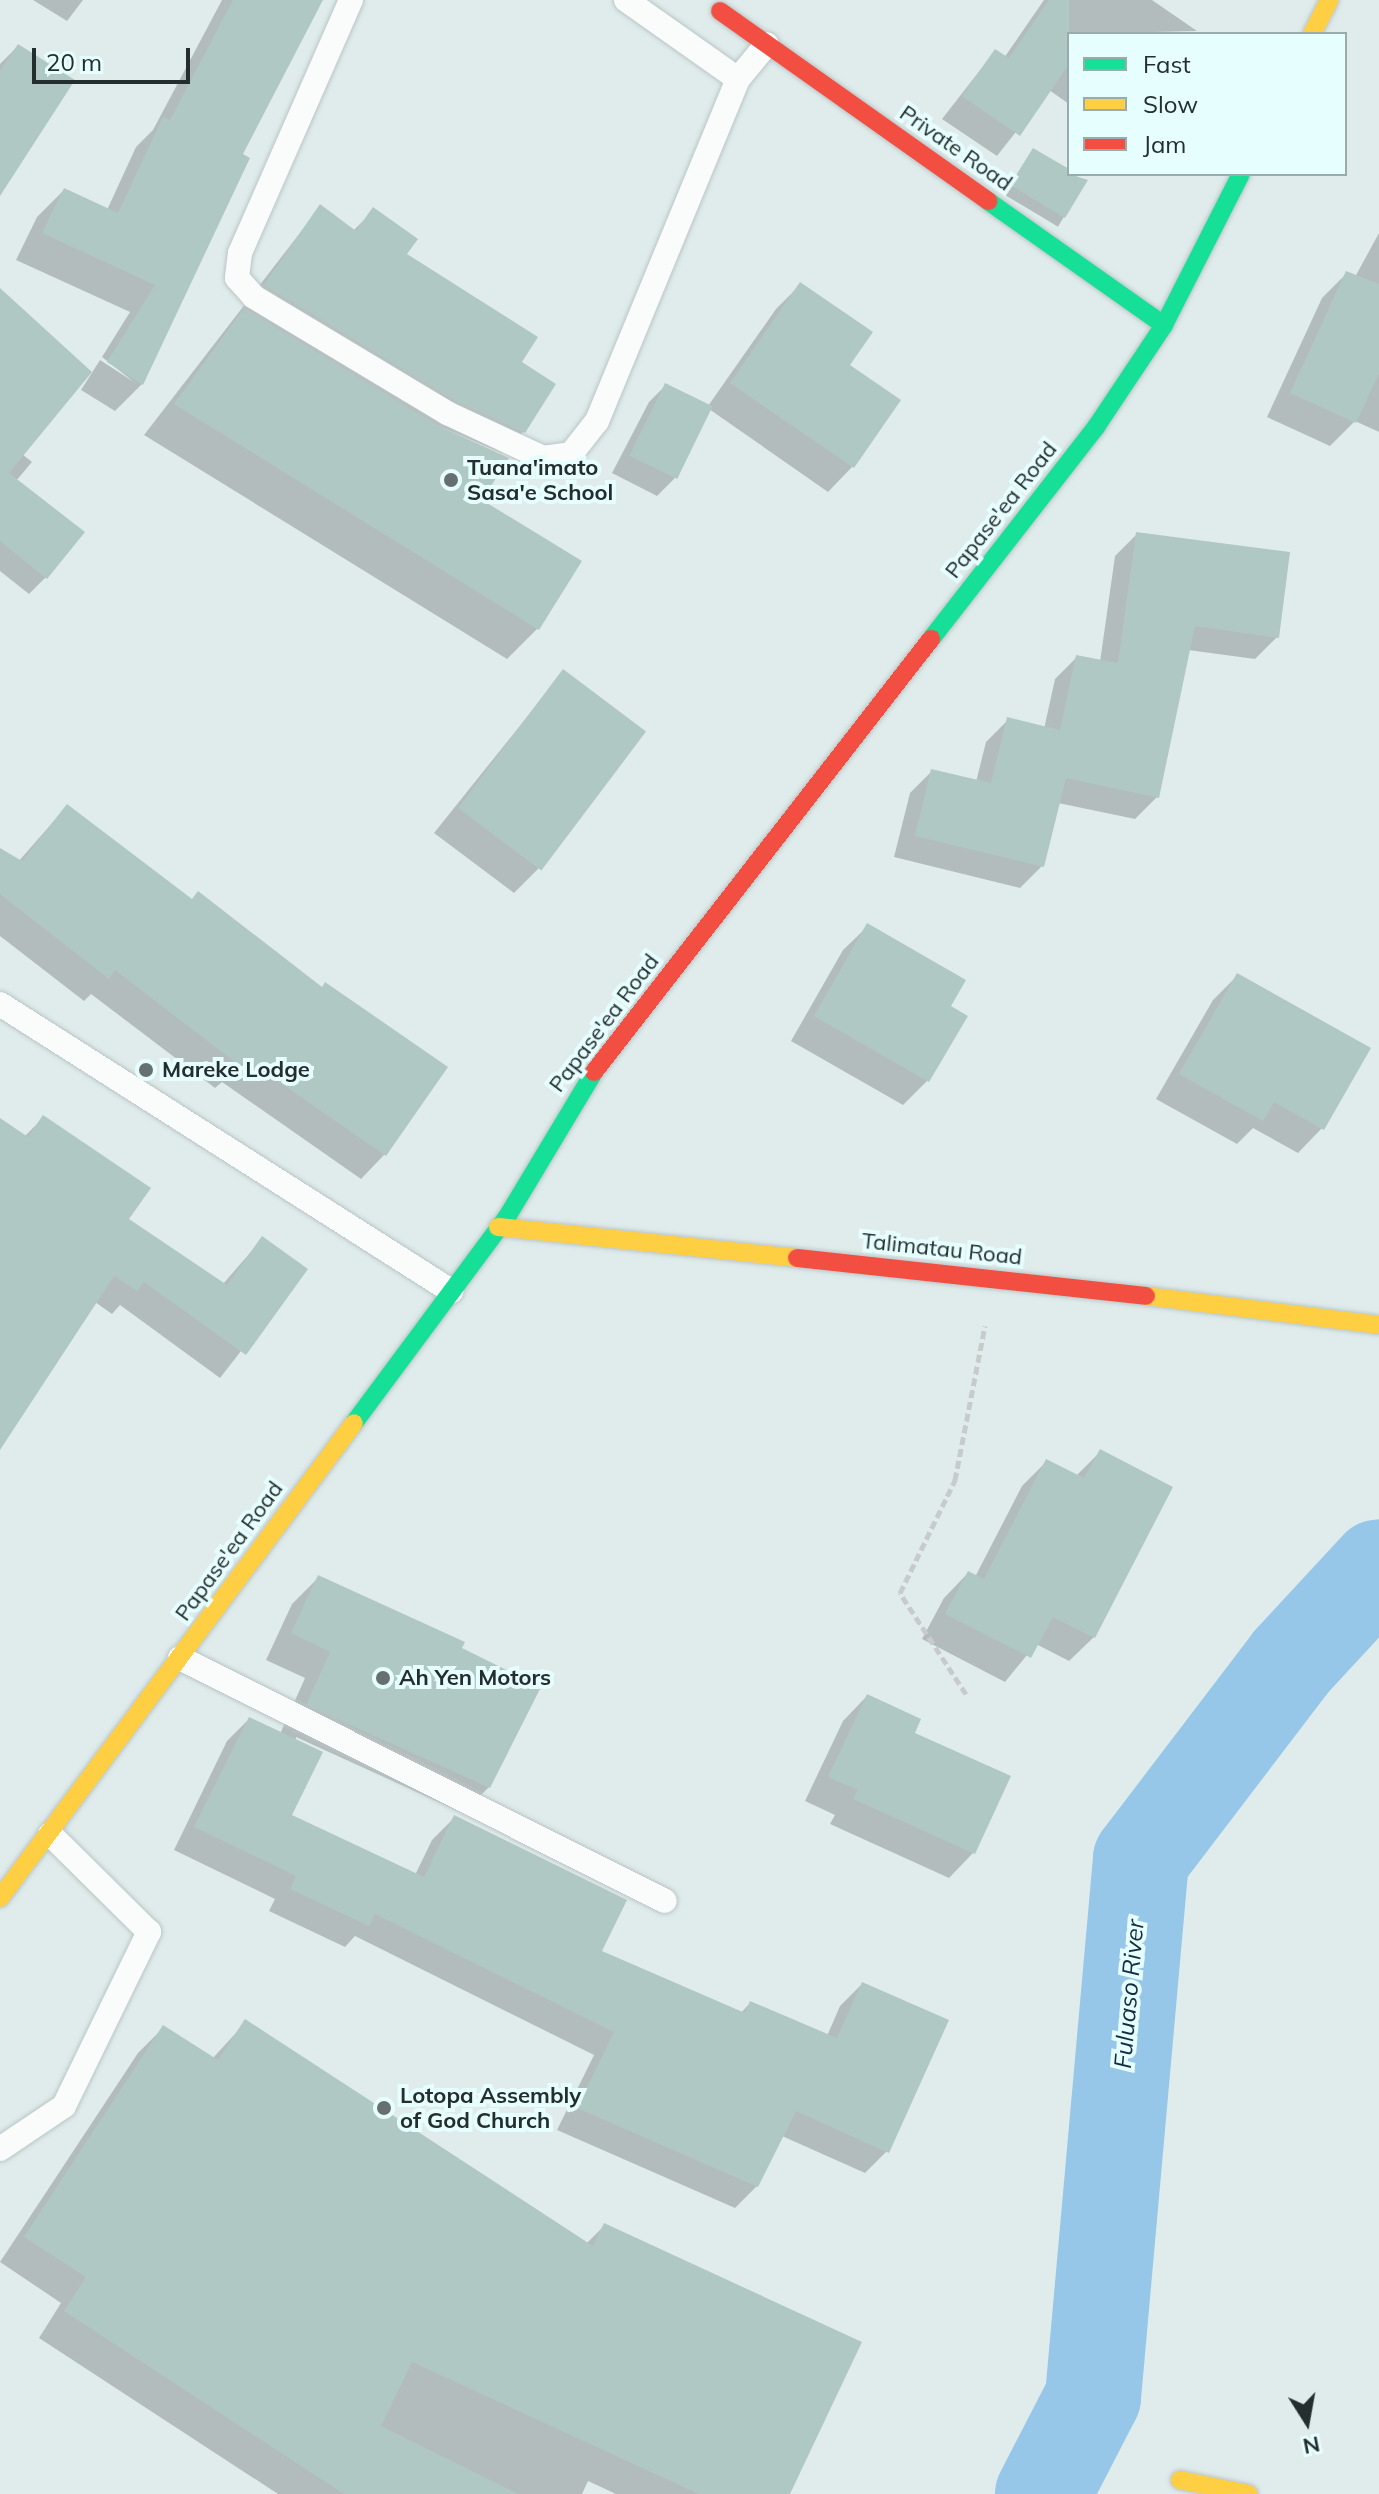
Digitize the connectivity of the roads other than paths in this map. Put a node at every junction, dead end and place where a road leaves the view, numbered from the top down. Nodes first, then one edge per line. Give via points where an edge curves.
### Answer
1 (351, 0) edge
2 (626, 0) edge
3 (1329, 0) edge
4 (720, 11) dead end
5 (1313, 32) edge
6 (767, 44) junction
7 (738, 79) junction
8 (1240, 176) edge
9 (1164, 325) junction
10 (0, 1004) edge
11 (498, 1227) junction
12 (451, 1291) junction
13 (1379, 1325) edge
14 (180, 1658) junction
15 (50, 1834) junction
16 (0, 1898) edge
17 (665, 1901) dead end
18 (0, 2149) edge
19 (1180, 2480) dead end
20 (1249, 2494) edge

1 - 7 lane via 240,253 237,278 254,297 434,406 543,458 571,454 597,421
2 - 7 lane
3 - 5 main road
4 - 6 main road, Private Road
6 - 7 lane
6 - 9 main road, Private Road
8 - 9 main road, Papase'ea Road
9 - 11 main road, Papase'ea Road via 1096,427 584,1085
10 - 12 lane
11 - 12 main road, Papase'ea Road
11 - 13 main road, Talimatau Road via 995,1278
12 - 14 main road, Papase'ea Road
14 - 15 main road, Papase'ea Road
14 - 17 lane
15 - 16 main road, Papase'ea Road
15 - 18 lane via 149,1932 64,2106
19 - 20 main road

